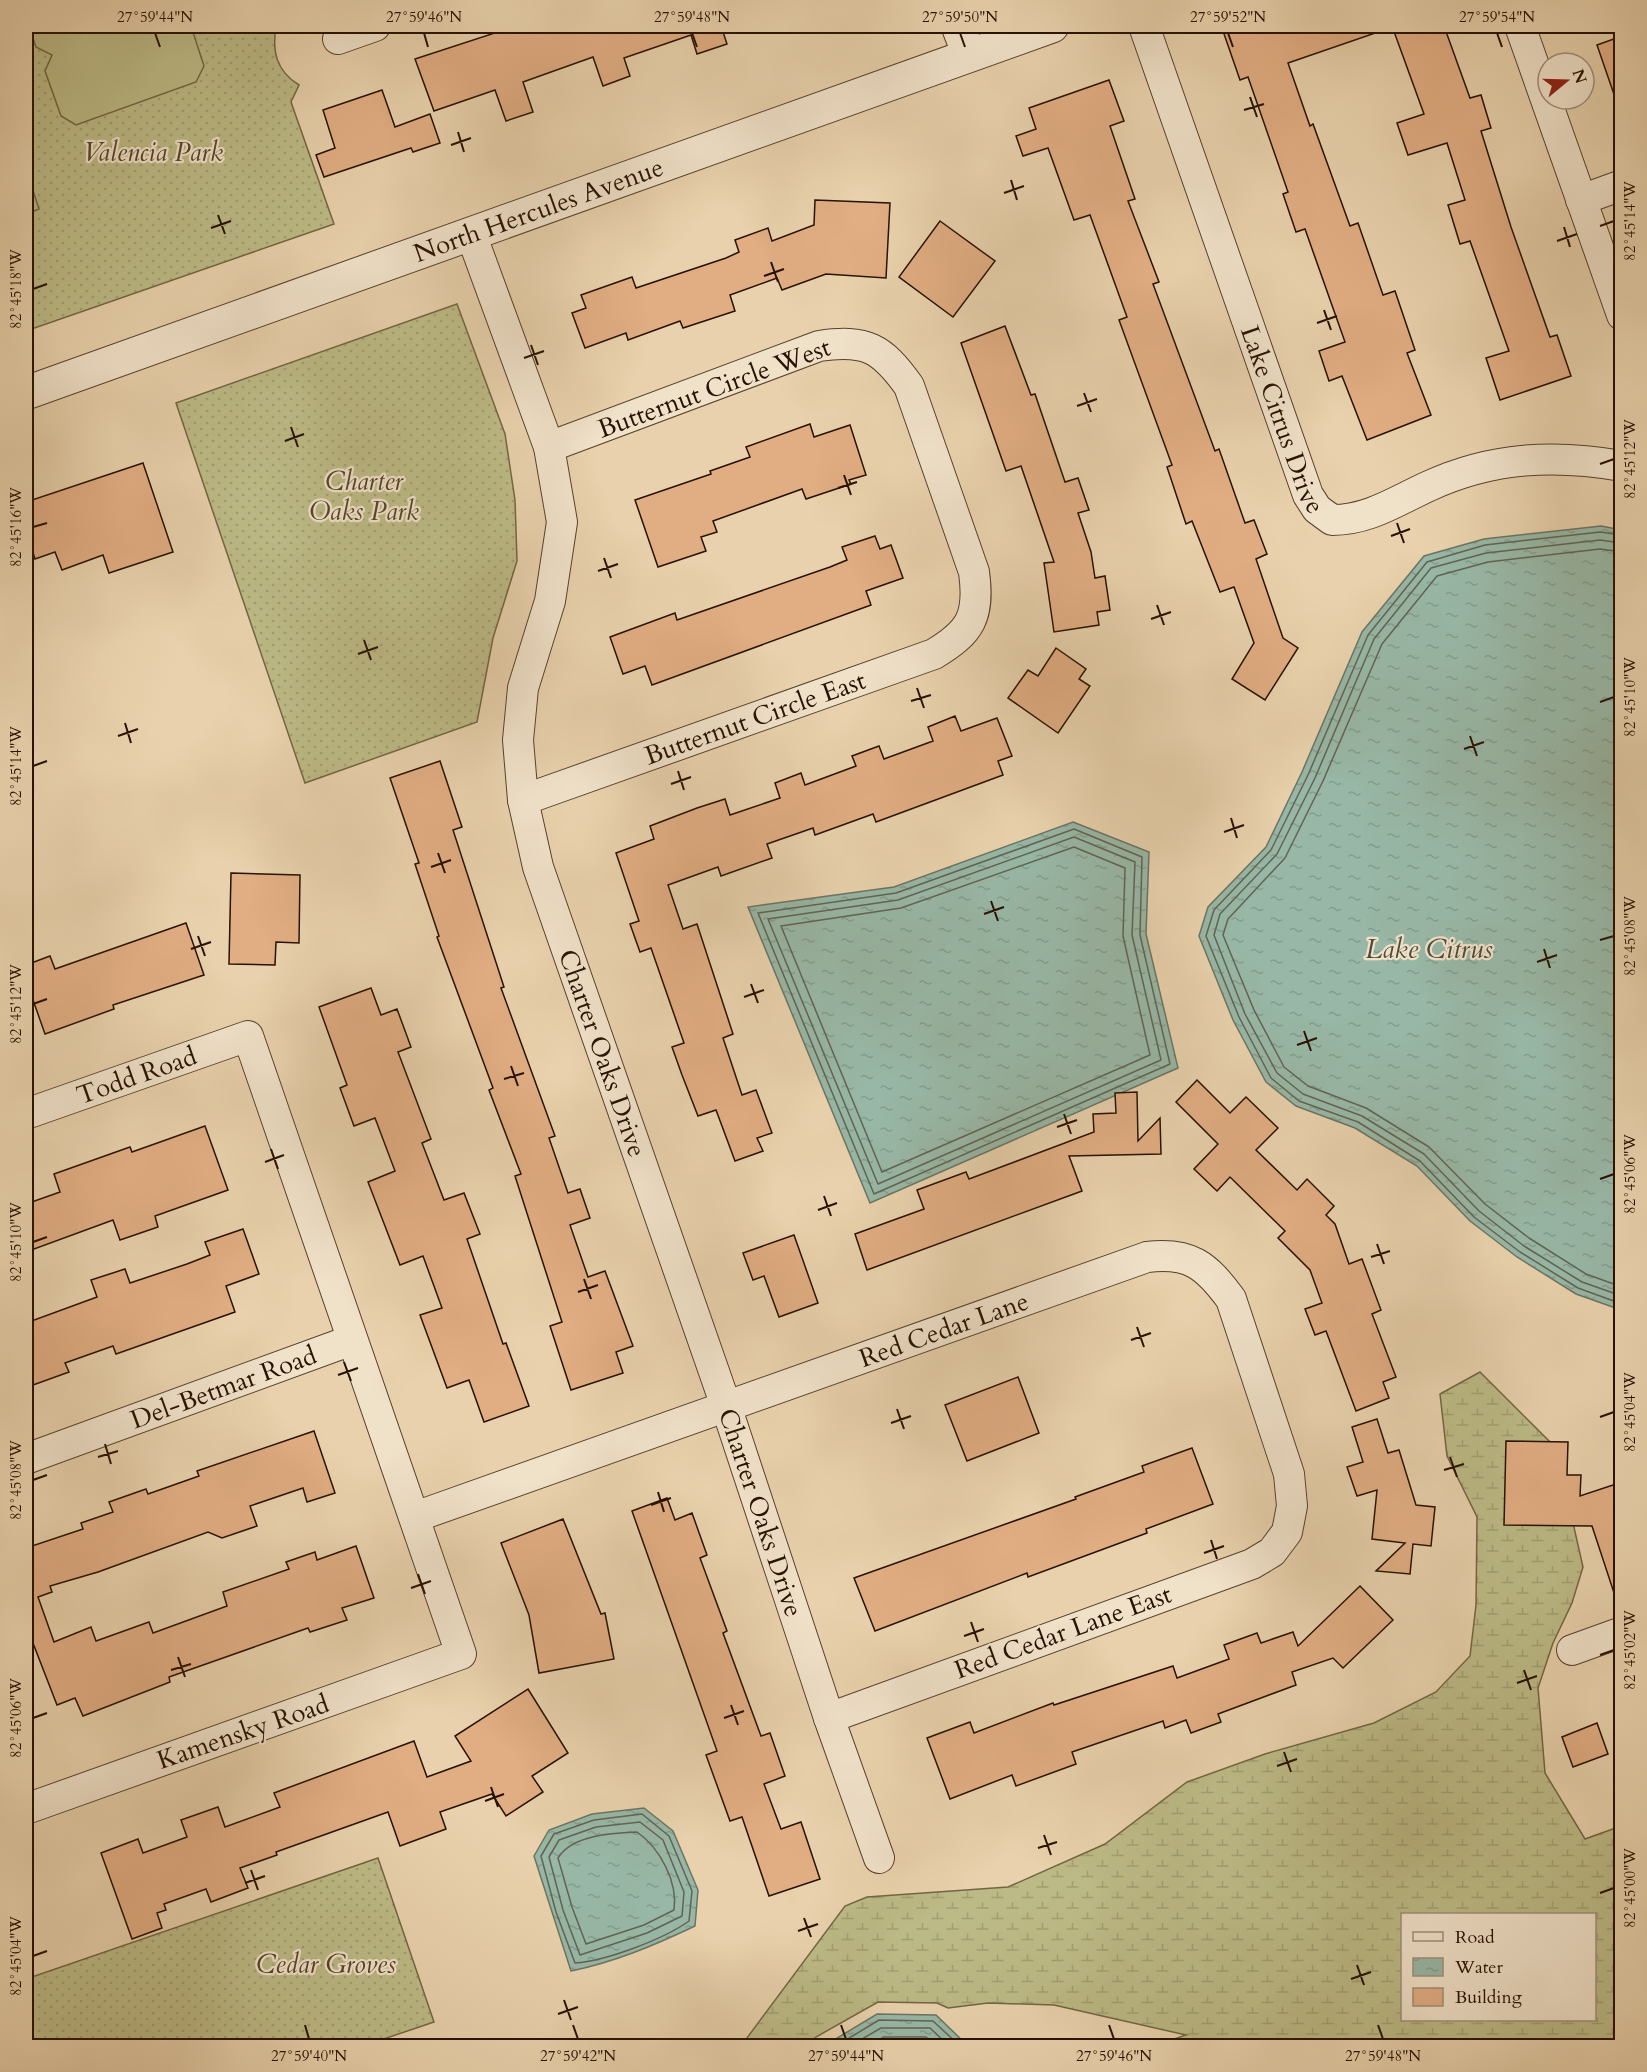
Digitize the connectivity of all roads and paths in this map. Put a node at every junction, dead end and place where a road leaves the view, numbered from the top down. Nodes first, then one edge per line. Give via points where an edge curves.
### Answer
1 (375, 26) edge
2 (1052, 26) edge
3 (1144, 26) edge
4 (1520, 26) edge
5 (338, 39) dead end
6 (963, 40) edge
7 (1622, 185) edge
8 (1581, 200) junction
9 (471, 234) junction
10 (1622, 315) edge
11 (26, 393) edge
12 (549, 447) junction
13 (1622, 466) edge
14 (974, 618) joint
15 (523, 800) junction
16 (26, 1114) edge
17 (352, 1340) junction
18 (726, 1406) junction
19 (26, 1459) edge
20 (415, 1517) junction
21 (1287, 1532) joint
22 (1622, 1632) edge
23 (1572, 1650) dead end
24 (829, 1718) junction
25 (26, 1809) edge
26 (879, 1858) dead end

1 - 5 street
2 - 6 street, North Hercules Avenue
3 - 13 street, Lake Citrus Drive via 1308,495 1317,509 1332,520 1369,516 1467,471 1502,462 1577,459
4 - 8 street
6 - 9 street, North Hercules Avenue
7 - 8 street
8 - 10 street
9 - 11 street, North Hercules Avenue
9 - 12 street, Charter Oaks Drive
12 - 14 street, Butternut Circle West via 819,346 846,342 870,346 892,363 909,386 974,572
12 - 15 street, Charter Oaks Drive via 561,522 550,601 523,688 518,740
14 - 15 street, Butternut Circle East via 958,640 934,654
15 - 18 street, Charter Oaks Drive via 538,867
16 - 17 street, Todd Road via 248,1036
17 - 19 street, Del-Betmar Road
17 - 20 street
18 - 20 street, Red Cedar Lane
18 - 21 street, Red Cedar Lane via 1147,1257 1169,1254 1192,1260 1215,1276 1231,1299 1289,1474 1292,1506
18 - 24 street, Charter Oaks Drive
20 - 25 street, Kamensky Road via 461,1654
21 - 24 street, Red Cedar Lane East via 1272,1552 1252,1564
22 - 23 street
24 - 26 street, Charter Oaks Drive

